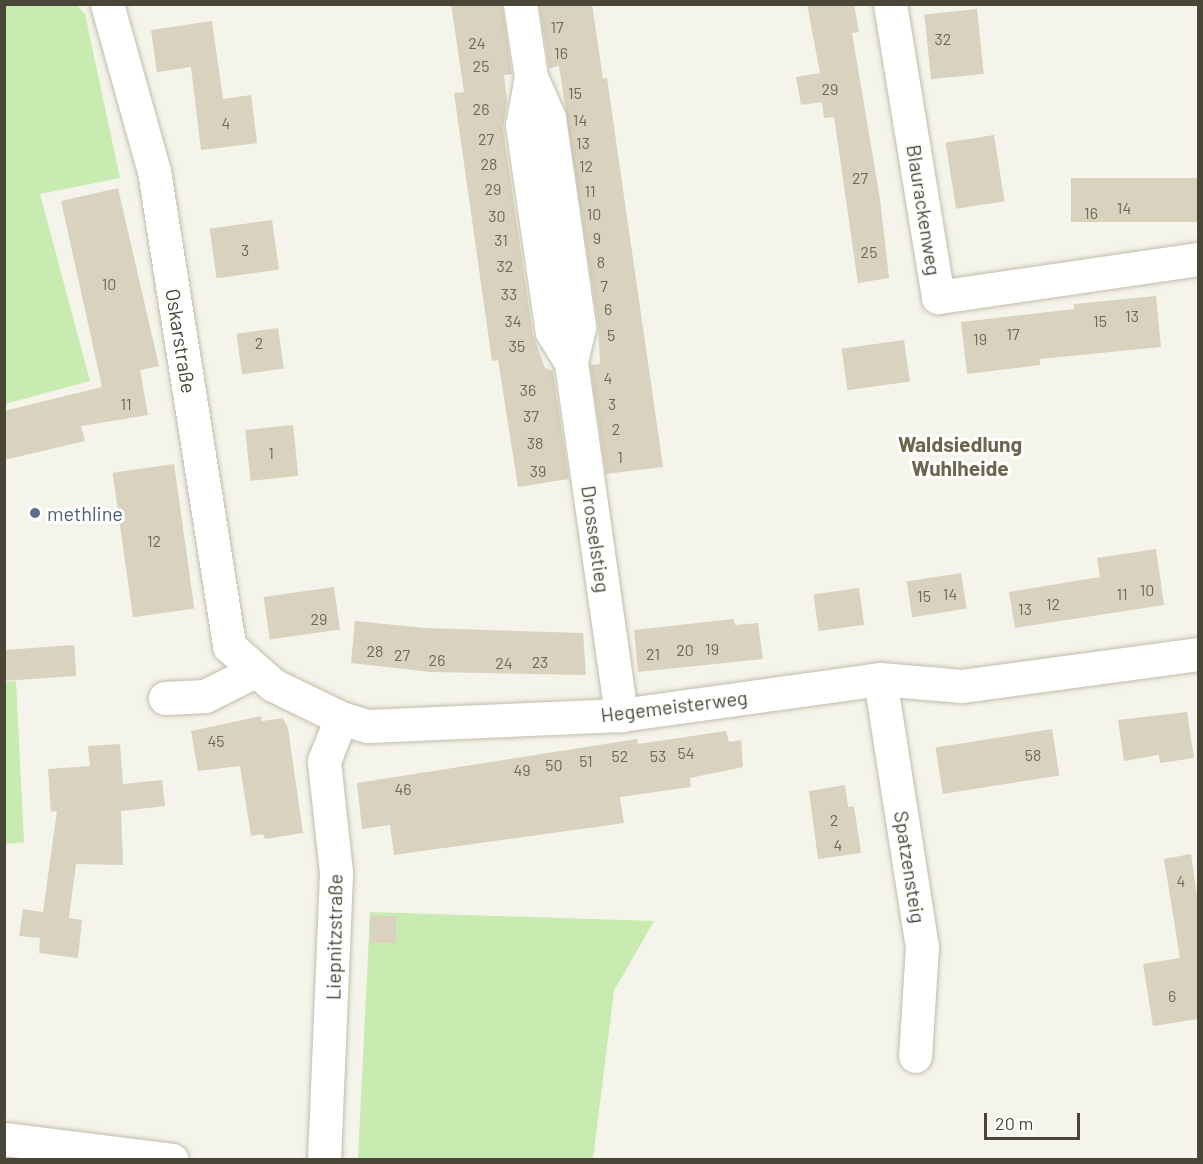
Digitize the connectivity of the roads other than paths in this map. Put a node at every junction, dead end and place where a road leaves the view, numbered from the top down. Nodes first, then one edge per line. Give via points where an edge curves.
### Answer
1 (107, 4) edge
2 (520, 4) edge
3 (890, 4) edge
4 (1198, 259) edge
5 (1198, 654) edge
6 (255, 671) junction
7 (880, 679) junction
8 (165, 698) dead end
9 (621, 714) junction
10 (340, 718) junction
11 (915, 1056) dead end
12 (4, 1139) edge
13 (172, 1160) edge
14 (324, 1160) edge

1 - 6 street, Oskarstraße via 154,171 229,646
2 - 9 street, Drosselstieg via 531,77 549,118 579,327 571,363
3 - 4 street, Blaurackenweg via 938,297
5 - 7 street, Hegemeisterweg via 962,686
6 - 8 street via 205,696
6 - 10 street, Hegemeisterweg
7 - 9 street, Hegemeisterweg
7 - 11 street, Spatzensteig via 922,946
9 - 10 street, Hegemeisterweg via 368,726
10 - 14 street, Liepnitzstraße via 324,761 336,872
12 - 13 street

